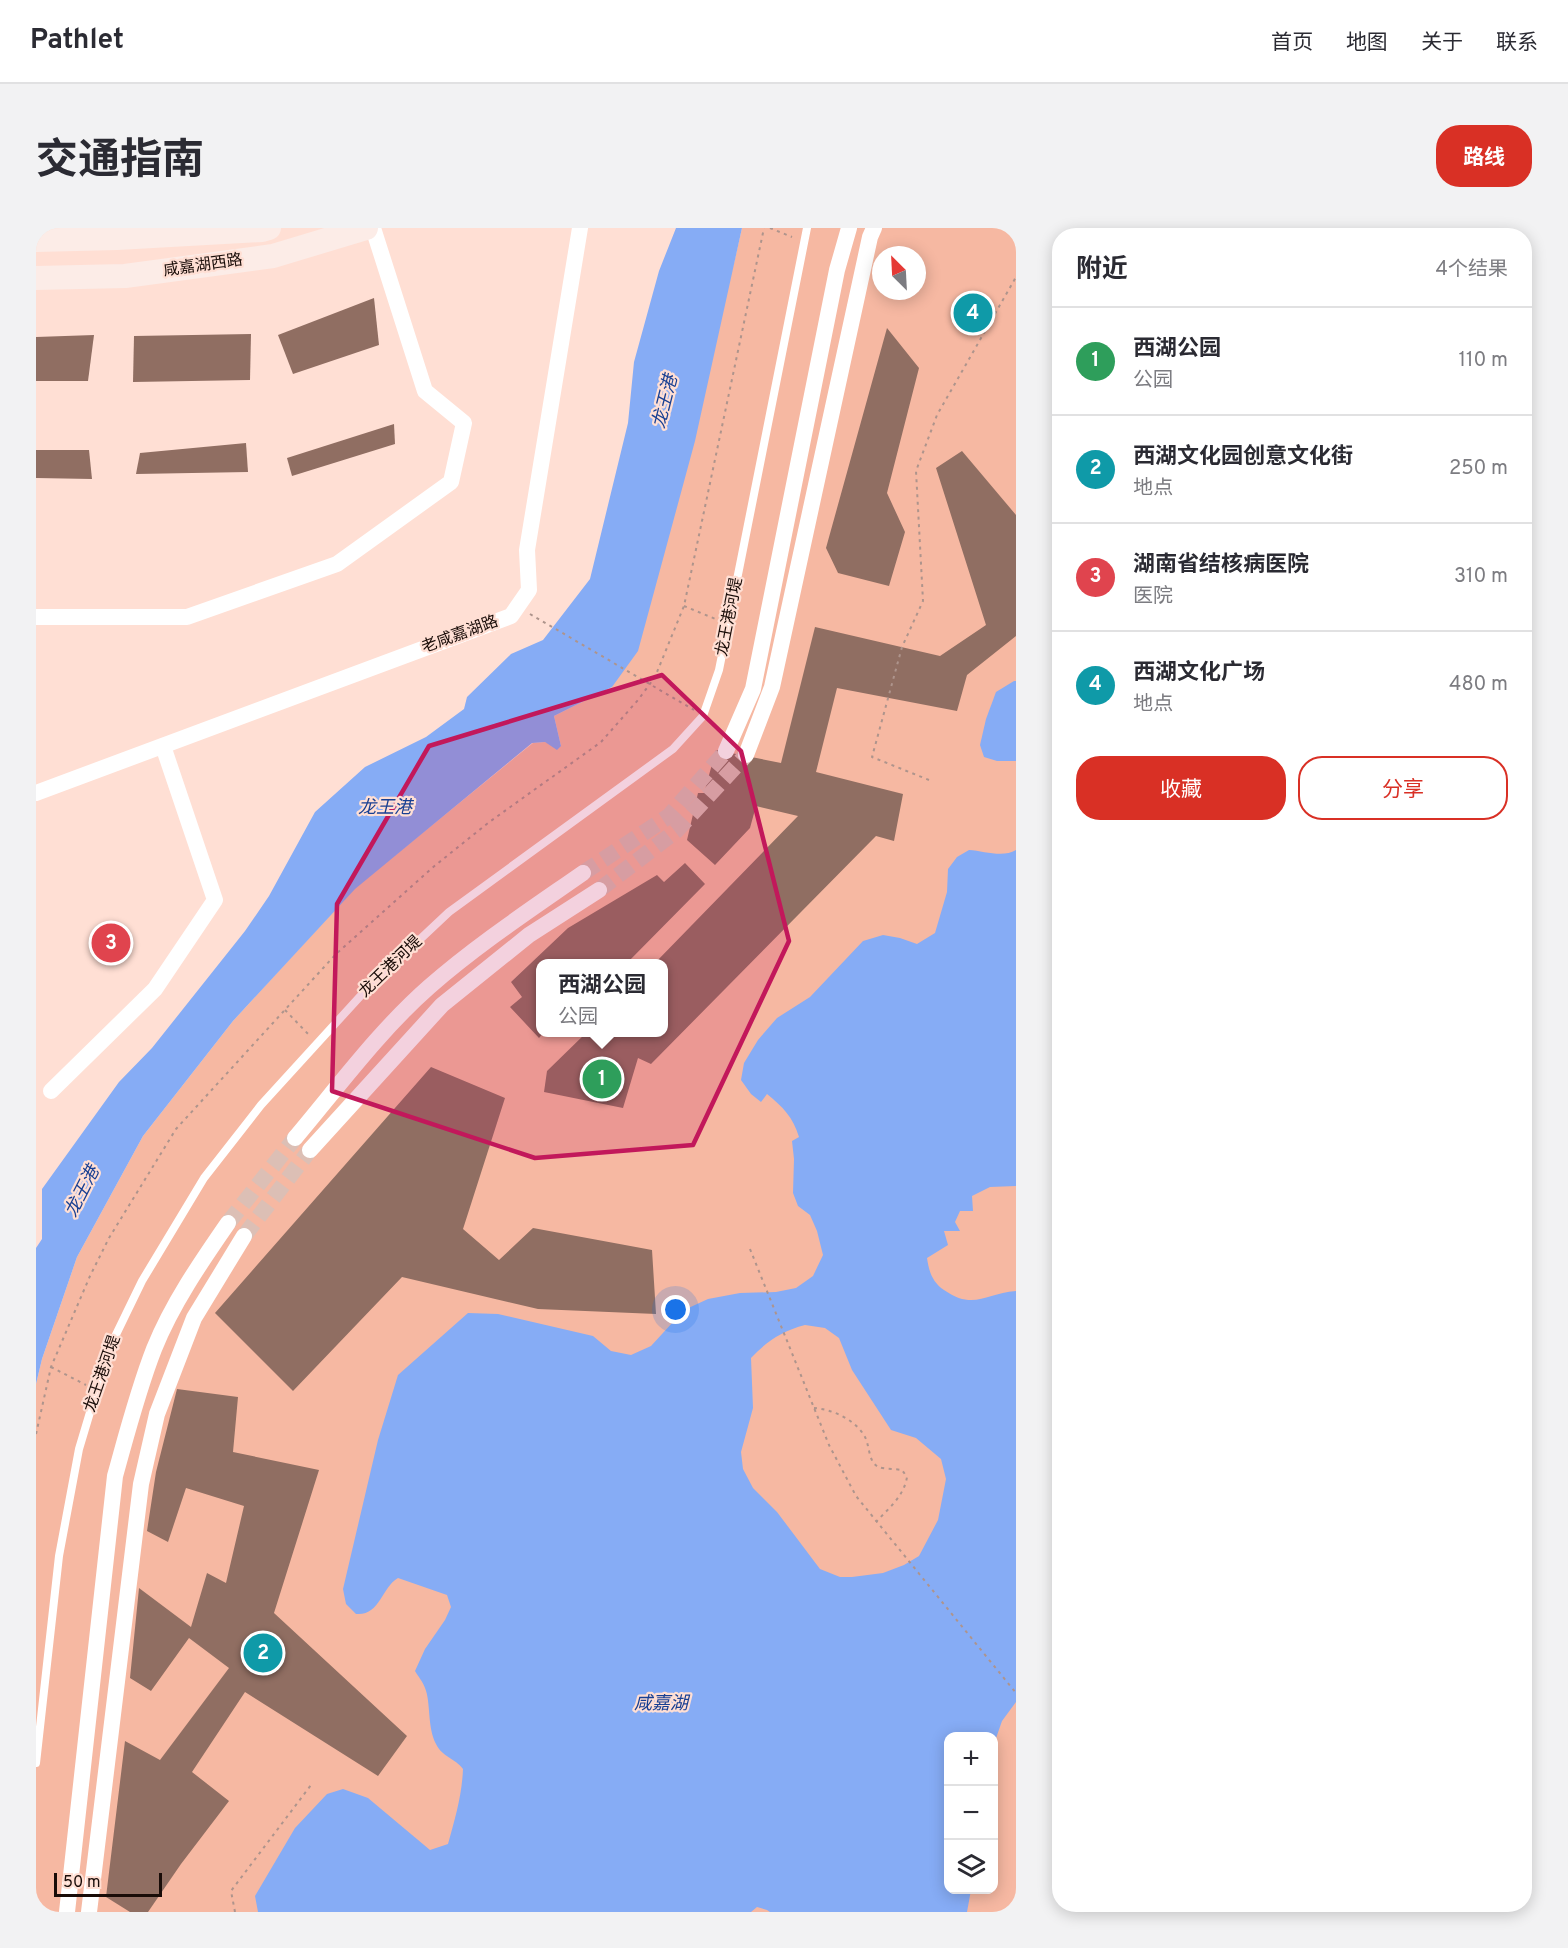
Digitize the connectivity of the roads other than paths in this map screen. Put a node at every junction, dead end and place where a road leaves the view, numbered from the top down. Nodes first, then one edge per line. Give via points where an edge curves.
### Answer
1 (269, 228) edge
2 (366, 228) edge
3 (373, 228) edge
4 (580, 228) edge
5 (807, 228) edge
6 (849, 228) edge
7 (874, 228) edge
8 (105, 233) edge
9 (36, 240) edge
10 (36, 278) edge
11 (36, 617) edge
12 (163, 746) junction
13 (726, 751) tunnel mouth
14 (746, 755) tunnel mouth
15 (36, 793) edge
16 (583, 873) tunnel mouth
17 (599, 890) tunnel mouth
18 (51, 1091) dead end
19 (295, 1138) tunnel mouth
20 (310, 1150) tunnel mouth
21 (228, 1223) tunnel mouth
22 (244, 1236) tunnel mouth
23 (36, 1763) edge
24 (67, 1912) edge
25 (89, 1912) edge

1 - 8 main road, 咸嘉湖西路
2 - 10 main road, 咸嘉湖西路 via 273,256 125,276
3 - 11 street via 425,391 464,423 451,482 337,564 187,616
4 - 12 street, 老咸嘉湖路 via 527,550 529,591 511,616
5 - 23 lane, 龙王港河堤 via 719,670 703,716 673,749 449,912 365,990 261,1105 204,1178 142,1281 109,1349 79,1449 59,1556
6 - 13 street via 837,270 753,689
7 - 14 street via 772,687
8 - 9 main road, 咸嘉湖西路
12 - 15 street, 老咸嘉湖路
12 - 18 street via 215,900 155,989
16 - 19 street via 486,940 428,988 384,1032
17 - 20 street via 529,935 441,1005
21 - 24 street via 193,1272 155,1347 115,1476
22 - 25 street via 194,1318 158,1414 141,1484

